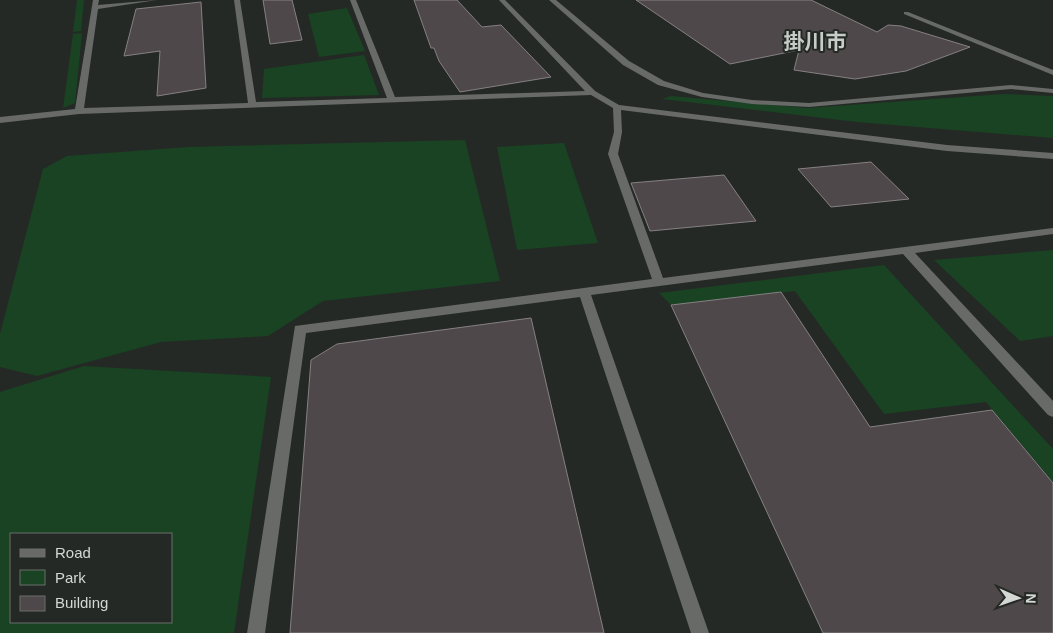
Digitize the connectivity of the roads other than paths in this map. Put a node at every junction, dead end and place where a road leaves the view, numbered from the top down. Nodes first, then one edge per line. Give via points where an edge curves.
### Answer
1 (154, 0) edge
2 (238, 0) edge
3 (353, 0) edge
4 (502, 0) edge
5 (552, 0) edge
6 (95, 4) edge
7 (906, 13) dead end
8 (1053, 73) edge
9 (1053, 91) edge
10 (592, 93) junction
11 (392, 99) junction
12 (252, 104) junction
13 (618, 107) junction
14 (79, 111) junction
15 (0, 120) edge
16 (1053, 156) edge
17 (1053, 231) edge
18 (906, 250) junction
19 (659, 282) junction
20 (584, 292) junction
21 (1053, 411) edge
22 (256, 633) edge
23 (700, 633) edge

1 - 6 street
2 - 12 street
3 - 11 street
4 - 10 street
5 - 9 street via 626,63 662,83 702,95 752,102 809,104 1010,88
6 - 14 street
7 - 8 street
10 - 11 street
10 - 13 street
11 - 12 street
12 - 14 street
13 - 16 street via 947,148
13 - 19 street via 618,132 612,154
14 - 15 street
17 - 18 street
18 - 19 street
18 - 21 street
19 - 20 street
20 - 22 street via 300,330
20 - 23 street

